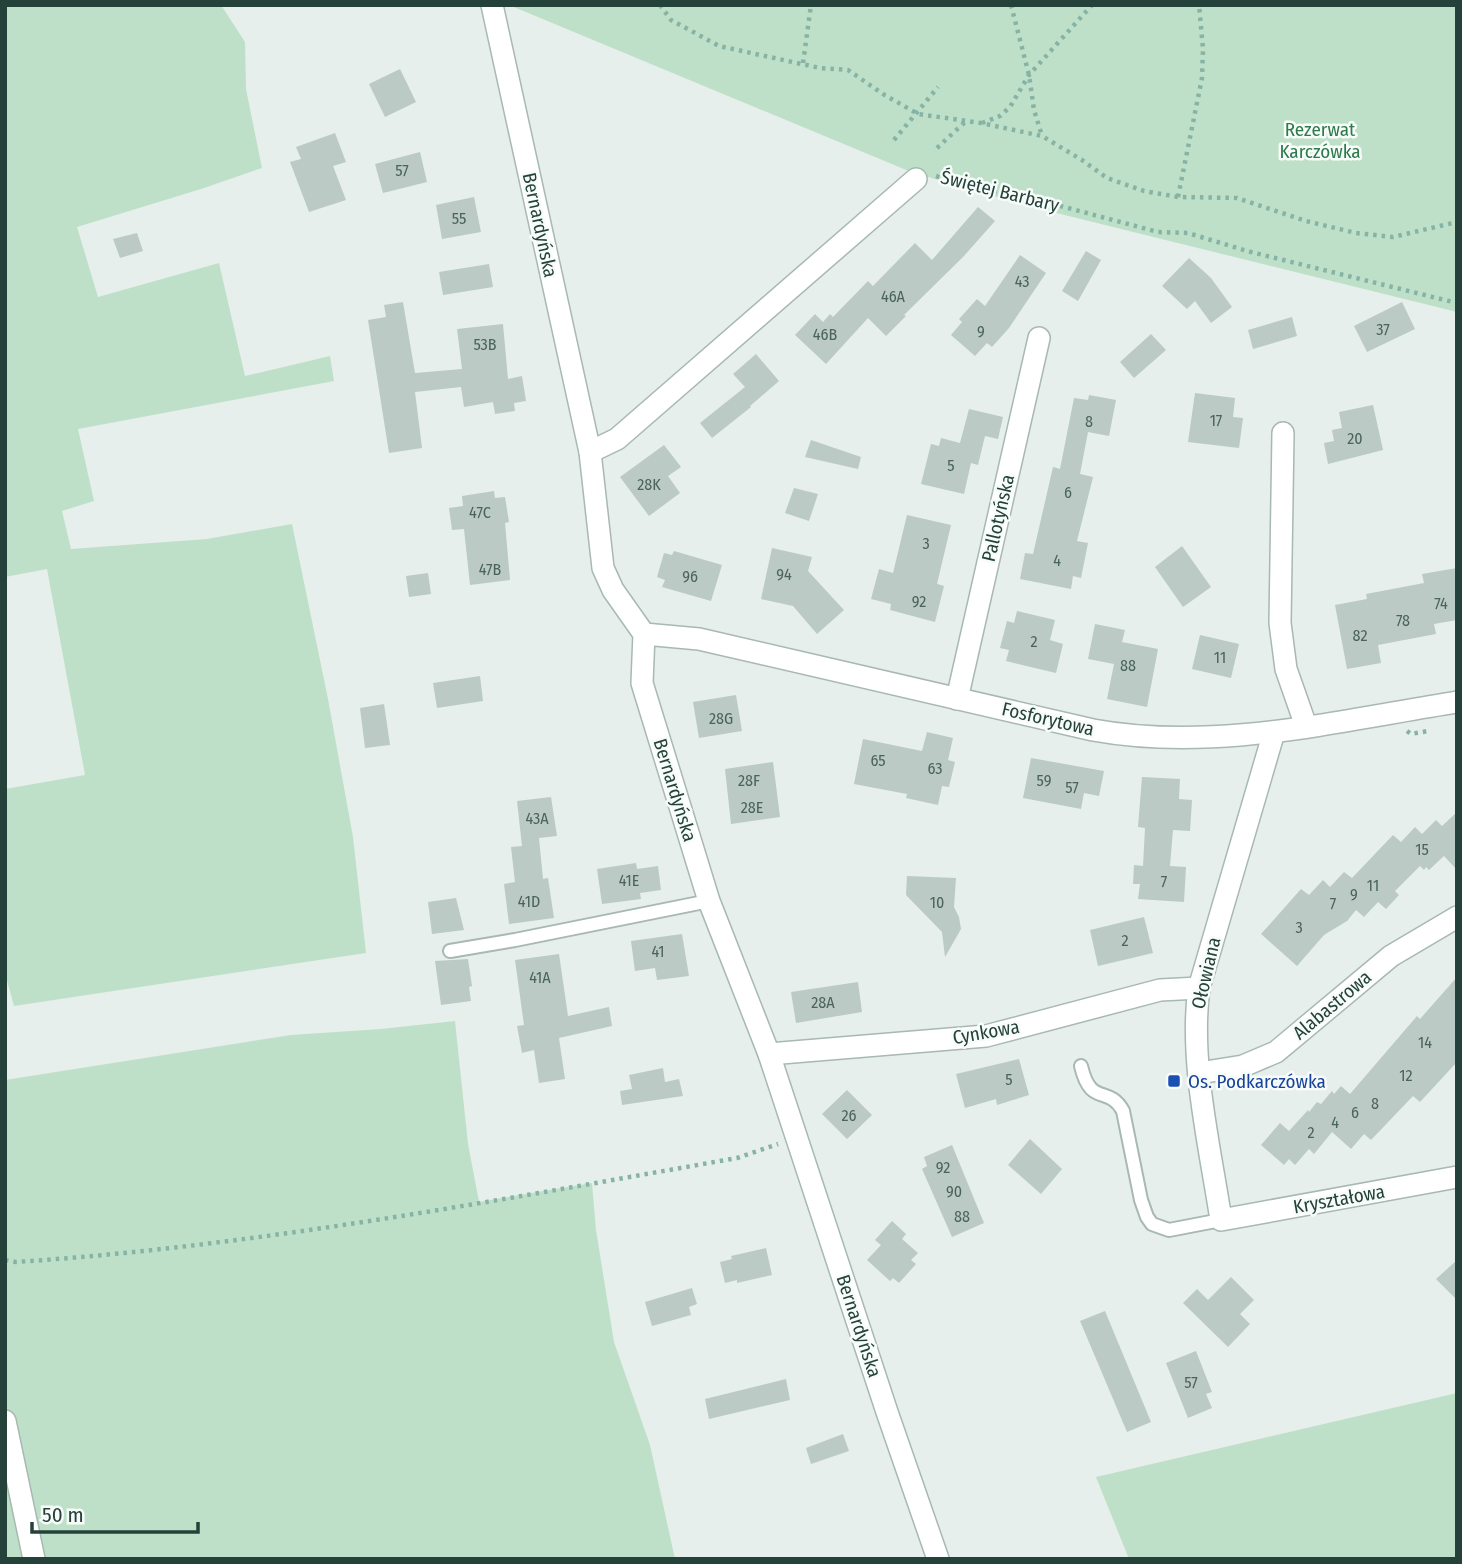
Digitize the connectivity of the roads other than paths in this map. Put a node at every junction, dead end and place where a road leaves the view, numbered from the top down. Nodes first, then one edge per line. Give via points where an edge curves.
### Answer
1 (492, 5) edge
2 (916, 179) road end
3 (1039, 338) dead end
4 (1283, 433) dead end
5 (590, 452) junction
6 (644, 634) junction
7 (957, 699) junction
8 (1457, 702) edge
9 (1306, 726) junction
10 (1274, 732) junction
11 (709, 901) junction
12 (1457, 917) edge
13 (450, 951) dead end
14 (1199, 988) junction
15 (769, 1054) junction
16 (1082, 1066) dead end
17 (1199, 1073) junction
18 (1457, 1177) edge
19 (1221, 1220) junction
20 (5, 1421) edge
21 (34, 1559) edge
22 (938, 1559) edge

1 - 5 street, Bernardyńska
2 - 5 street, Świętej Barbary via 617,439
3 - 7 street, Pallotyńska
4 - 9 street via 1280,623 1286,668
5 - 6 street, Bernardyńska via 603,568
6 - 7 street, Fosforytowa via 699,639
6 - 11 street, Bernardyńska via 642,683
7 - 10 street, Fosforytowa via 1123,735 1211,737
8 - 9 street, Fosforytowa
9 - 10 street, Fosforytowa
10 - 14 street, Ołowiana
11 - 13 lane
11 - 15 street, Bernardyńska
12 - 17 street, Alabastrowa via 1391,956 1276,1052 1243,1066
14 - 15 street, Cynkowa via 1160,990 986,1036
14 - 17 street, Ołowiana via 1195,1028
15 - 22 street, Bernardyńska
16 - 19 lane via 1090,1090 1109,1097 1123,1111 1141,1200 1152,1224 1170,1230
17 - 19 street, Ołowiana
18 - 19 street, Kryształowa
20 - 21 street

